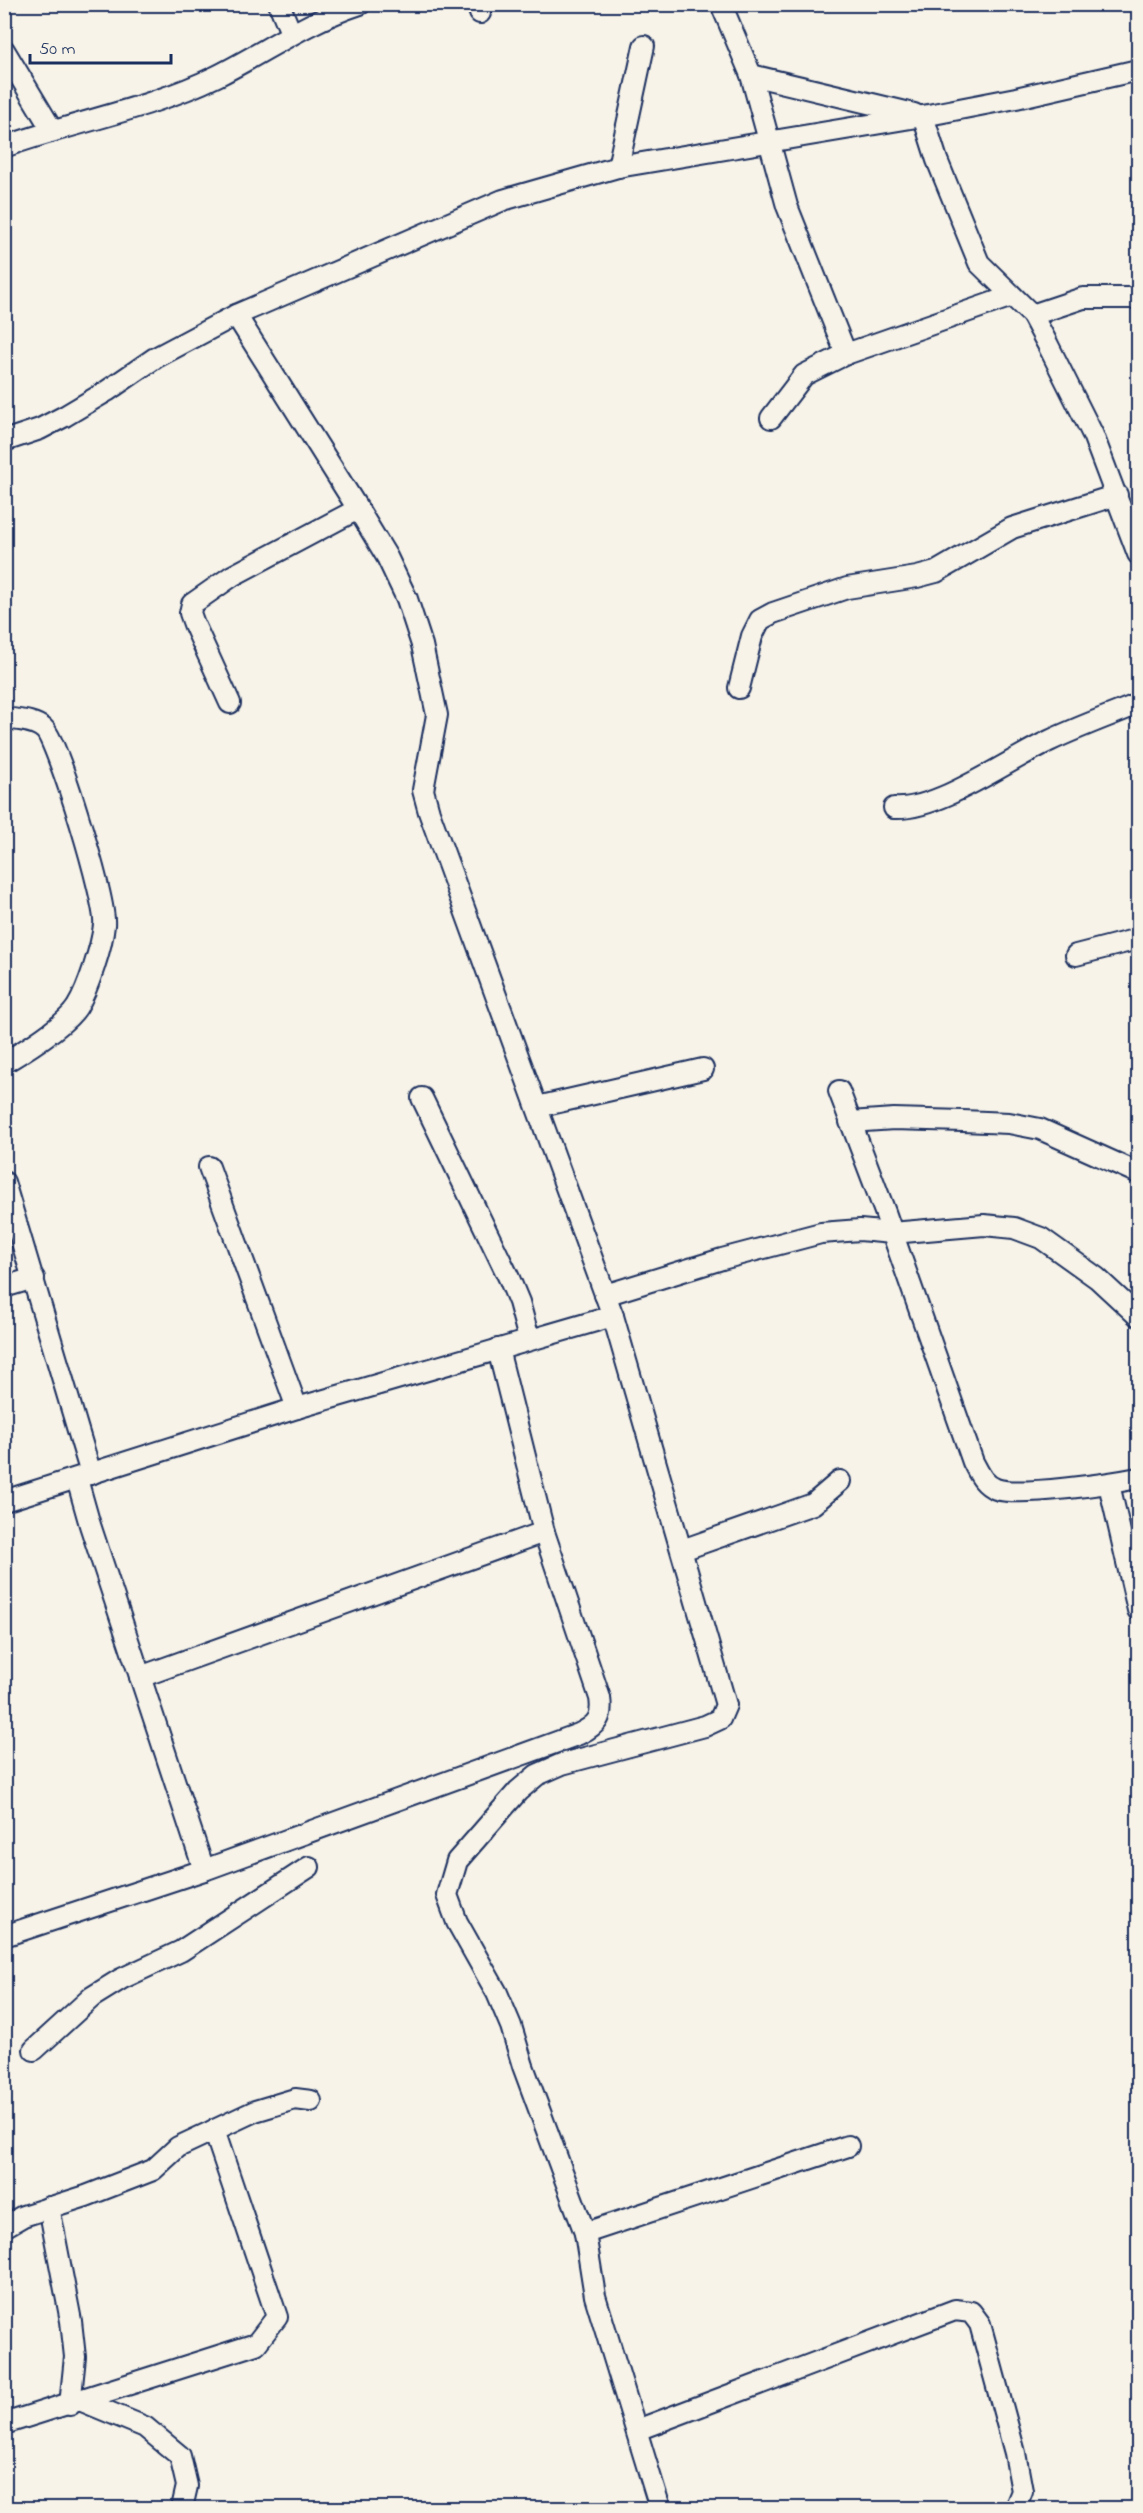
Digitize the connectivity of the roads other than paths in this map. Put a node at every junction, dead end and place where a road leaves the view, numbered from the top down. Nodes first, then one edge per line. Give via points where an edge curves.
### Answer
1 (279, 4) edge
2 (360, 4) edge
3 (721, 4) edge
4 (291, 33) junction
5 (644, 46) dead end
6 (4, 50) edge
7 (1138, 70) edge
8 (751, 75) junction
9 (923, 116) junction
10 (52, 130) junction
11 (768, 141) junction
12 (4, 147) edge
13 (618, 167) junction
14 (1012, 296) junction
15 (1138, 298) edge
16 (236, 315) junction
17 (1032, 315) junction
18 (846, 354) junction
19 (771, 418) dead end
20 (4, 441) edge
21 (1117, 495) junction
22 (358, 509) junction
23 (1134, 527) edge
24 (1138, 554) edge
25 (739, 688) dead end
26 (230, 703) dead end
27 (1138, 704) edge
28 (4, 718) edge
29 (894, 807) dead end
30 (1138, 939) edge
31 (1076, 955) dead end
32 (4, 1063) edge
33 (703, 1069) dead end
34 (839, 1091) dead end
35 (422, 1098) dead end
36 (537, 1107) junction
37 (850, 1122) junction
38 (209, 1167) dead end
39 (1138, 1173) edge
40 (4, 1182) edge
41 (892, 1233) junction
42 (34, 1278) junction
43 (4, 1287) edge
44 (605, 1295) junction
45 (613, 1316) junction
46 (1138, 1316) edge
47 (529, 1340) junction
48 (498, 1349) junction
49 (297, 1408) junction
50 (84, 1477) junction
51 (1138, 1478) edge
52 (840, 1481) dead end
53 (1109, 1484) junction
54 (4, 1501) edge
55 (544, 1532) junction
56 (681, 1550) junction
57 (1138, 1610) edge
58 (140, 1677) junction
59 (309, 1867) dead end
60 (204, 1870) junction
61 (4, 1936) edge
62 (34, 2050) dead end
63 (311, 2101) dead end
64 (214, 2130) junction
65 (848, 2146) dead end
66 (49, 2207) junction
67 (4, 2227) edge
68 (585, 2233) junction
69 (76, 2403) junction
70 (4, 2424) edge
71 (637, 2430) junction
72 (182, 2508) edge
73 (660, 2508) edge
74 (1014, 2508) edge

1 - 4 street
2 - 4 street
3 - 8 street
4 - 10 street via 216,76 155,100
5 - 13 street
6 - 10 street
7 - 9 street
8 - 9 street
8 - 11 street
9 - 11 street
9 - 14 street via 979,263
10 - 12 street
11 - 13 street
11 - 18 street via 787,206
13 - 16 street via 503,200
14 - 17 street
14 - 18 street
15 - 17 street via 1083,298
16 - 20 street via 155,358 65,416
16 - 22 street
17 - 21 street via 1093,435
18 - 19 street via 804,375
21 - 23 street
21 - 25 street via 1012,528 936,572 847,588 773,613 760,620 752,636
22 - 26 street via 232,576 192,604 194,624
22 - 36 street via 407,599 422,645 437,715 423,790
23 - 24 street
27 - 29 street via 1049,741 940,798
28 - 32 street via 32,722 47,731 71,791 105,923 95,963 76,1008 43,1038
30 - 31 street
33 - 36 street
34 - 37 street
35 - 47 street via 509,1278
36 - 44 street
37 - 39 street via 894,1119 1019,1125 1040,1129
37 - 41 street
38 - 49 street
40 - 42 street
41 - 44 street via 821,1233
41 - 46 street via 984,1225 1014,1228 1041,1238 1069,1257
41 - 53 street via 982,1480 996,1489 1014,1491
42 - 43 street
42 - 50 street
44 - 45 street
45 - 47 street
45 - 56 street
47 - 48 street
48 - 49 street
48 - 55 street
49 - 50 street
50 - 54 street
50 - 58 street via 90,1525
51 - 53 street
52 - 56 street via 813,1504
53 - 57 street
55 - 58 street
55 - 60 street via 600,1698 602,1712 598,1722 579,1734
56 - 68 street via 722,1686 726,1705 720,1719 672,1736 562,1764 537,1775 518,1791 457,1861 447,1895 511,2026
58 - 60 street
59 - 62 street via 181,1951 92,1997
60 - 61 street
63 - 64 street via 295,2099 255,2111
64 - 66 street via 178,2147 153,2170
64 - 69 street via 277,2317 256,2344
65 - 68 street
66 - 67 street
66 - 69 street via 73,2339
68 - 71 street via 595,2296
69 - 70 street
69 - 72 street via 145,2427 180,2456 187,2486
71 - 73 street
71 - 74 street via 955,2310 971,2312 980,2324 1015,2452 1022,2491

